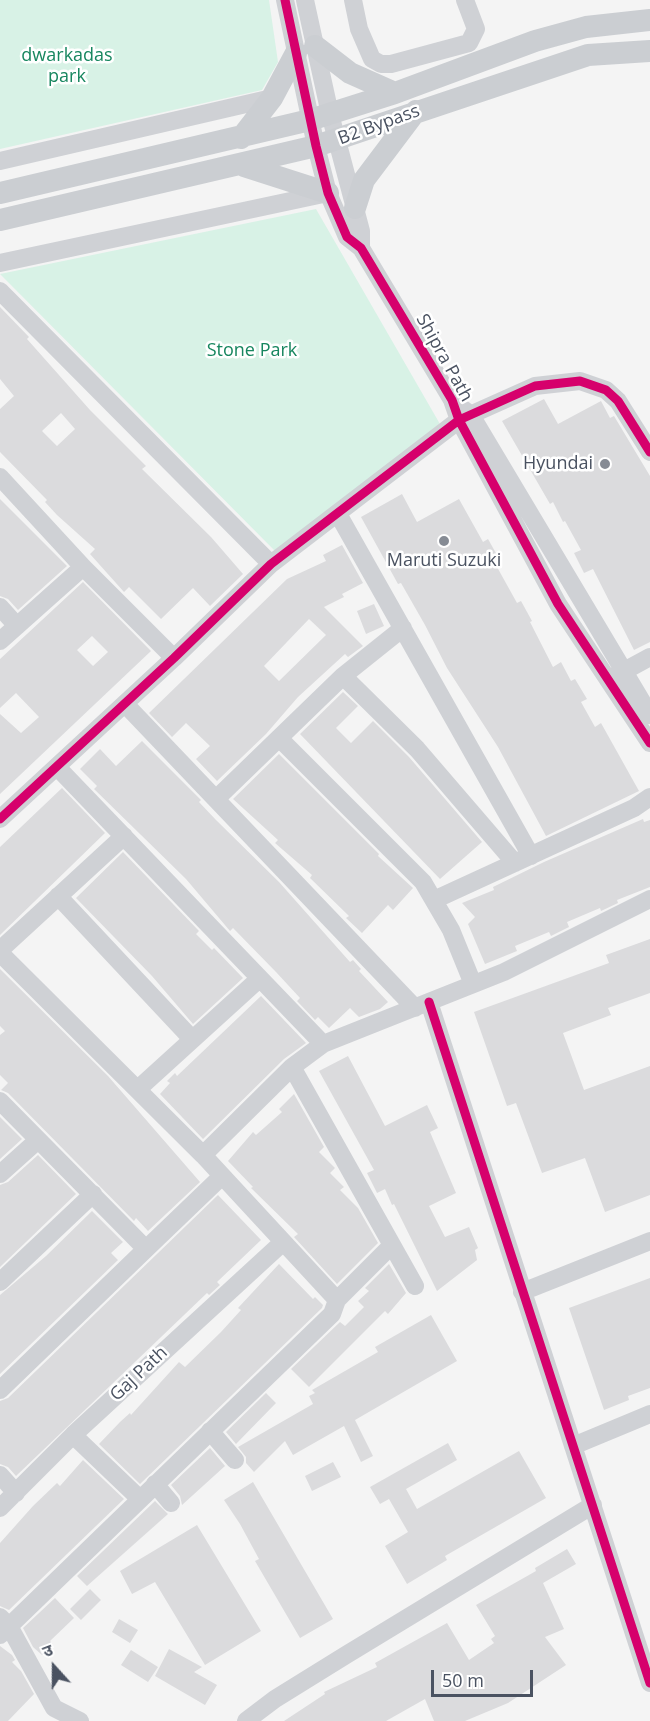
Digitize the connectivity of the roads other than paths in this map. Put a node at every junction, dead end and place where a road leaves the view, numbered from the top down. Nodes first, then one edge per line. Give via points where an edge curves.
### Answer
1 (285, 0) edge
2 (305, 0) edge
3 (353, 0) edge
4 (465, 0) edge
5 (650, 20) edge
6 (305, 50) junction
7 (650, 51) edge
8 (395, 93) junction
9 (272, 98) junction
10 (416, 111) junction
11 (320, 117) junction
12 (241, 138) junction
13 (327, 143) junction
14 (0, 160) edge
15 (242, 165) junction
16 (267, 172) junction
17 (0, 193) edge
18 (328, 193) junction
19 (355, 208) junction
20 (255, 209) junction
21 (0, 219) edge
22 (361, 248) junction
23 (0, 263) edge
24 (0, 291) edge
25 (465, 417) junction
26 (650, 452) edge
27 (0, 477) edge
28 (338, 514) junction
29 (271, 564) junction
30 (83, 567) junction
31 (0, 607) edge
32 (17, 626) junction
33 (403, 628) junction
34 (0, 641) edge
35 (650, 657) edge
36 (174, 658) junction
37 (625, 671) junction
38 (343, 676) junction
39 (609, 680) junction
40 (125, 704) junction
41 (650, 715) edge
42 (279, 738) junction
43 (650, 743) edge
44 (57, 767) junction
45 (650, 797) edge
46 (217, 798) junction
47 (0, 819) edge
48 (124, 836) junction
49 (523, 860) junction
50 (58, 896) junction
51 (650, 899) edge
52 (434, 900) junction
53 (0, 951) edge
54 (259, 978) junction
55 (473, 984) junction
56 (422, 1005) junction
57 (192, 1039) junction
58 (323, 1044) junction
59 (292, 1067) junction
60 (138, 1089) junction
61 (0, 1101) edge
62 (38, 1140) junction
63 (203, 1155) junction
64 (0, 1174) edge
65 (221, 1177) junction
66 (93, 1194) junction
67 (650, 1241) edge
68 (282, 1243) junction
69 (392, 1245) junction
70 (146, 1249) junction
71 (0, 1282) edge
72 (414, 1286) dead end
73 (522, 1292) junction
74 (337, 1300) junction
75 (0, 1390) edge
76 (650, 1414) edge
77 (210, 1431) junction
78 (73, 1435) junction
79 (573, 1446) junction
80 (236, 1460) dead end
81 (0, 1475) edge
82 (155, 1484) junction
83 (16, 1493) junction
84 (140, 1499) junction
85 (171, 1503) dead end
86 (593, 1505) junction
87 (0, 1508) edge
88 (3, 1626) edge
89 (649, 1678) edge
90 (80, 1721) edge
91 (246, 1721) edge

1 - 6 street, Shipra Path
2 - 6 street
3 - 4 street via 359,29 372,59 391,64 470,43 476,29
5 - 8 main road via 586,27 535,41
6 - 8 main road
6 - 9 main road
6 - 11 street, Shipra Path
7 - 10 main road, B2 Bypass via 588,55
8 - 11 main road
9 - 12 main road
9 - 14 street
10 - 13 main road, B2 Bypass
10 - 19 main road via 364,180
11 - 12 main road
11 - 13 street, Shipra Path
12 - 17 main road
13 - 15 main road, B2 Bypass
13 - 18 street, Shipra Path
13 - 19 street, Shipra Path
15 - 16 main road
15 - 21 main road, B2 Bypass
16 - 18 main road
16 - 20 street via 270,196
18 - 20 street
18 - 22 street, Shipra Path via 347,237
19 - 22 street, Shipra Path
20 - 23 street
22 - 25 street, Shipra Path
24 - 29 street
25 - 26 street via 535,386 580,381 606,390 618,400
25 - 28 street
25 - 37 street
25 - 39 street, Shipra Path via 558,604
27 - 30 street
28 - 29 street
28 - 33 street
29 - 36 street
30 - 32 street
30 - 36 street
31 - 32 street
32 - 34 street
33 - 38 street
33 - 49 street
35 - 37 street
36 - 40 street
37 - 39 street
37 - 41 street
38 - 42 street
38 - 49 street
39 - 43 street, Shipra Path
40 - 44 street
40 - 46 street
42 - 46 street
42 - 52 street via 423,882
44 - 47 street
44 - 48 street
45 - 49 street
46 - 56 street
48 - 50 street
48 - 54 street
49 - 52 street
50 - 53 street
50 - 57 street
51 - 55 street
52 - 55 street
53 - 60 street
54 - 57 street
54 - 58 street
55 - 56 street
56 - 58 street
56 - 73 street
57 - 60 street
58 - 59 street
59 - 63 street
59 - 69 street
60 - 63 street
61 - 62 street
62 - 64 street
62 - 66 street
63 - 65 street
65 - 68 street
65 - 70 street
66 - 70 street
66 - 71 street
67 - 73 street
68 - 74 street
68 - 78 street, Gaj Path
69 - 72 street
69 - 74 street
70 - 75 street
73 - 79 street
74 - 77 street via 332,1314
76 - 79 street
77 - 80 street
77 - 82 street
78 - 83 street, Gaj Path
78 - 84 street
79 - 86 street
81 - 83 street
82 - 84 street
82 - 85 street
83 - 87 street, Gaj Path
84 - 88 street
86 - 89 street
86 - 91 street via 275,1699
88 - 90 street via 54,1708

